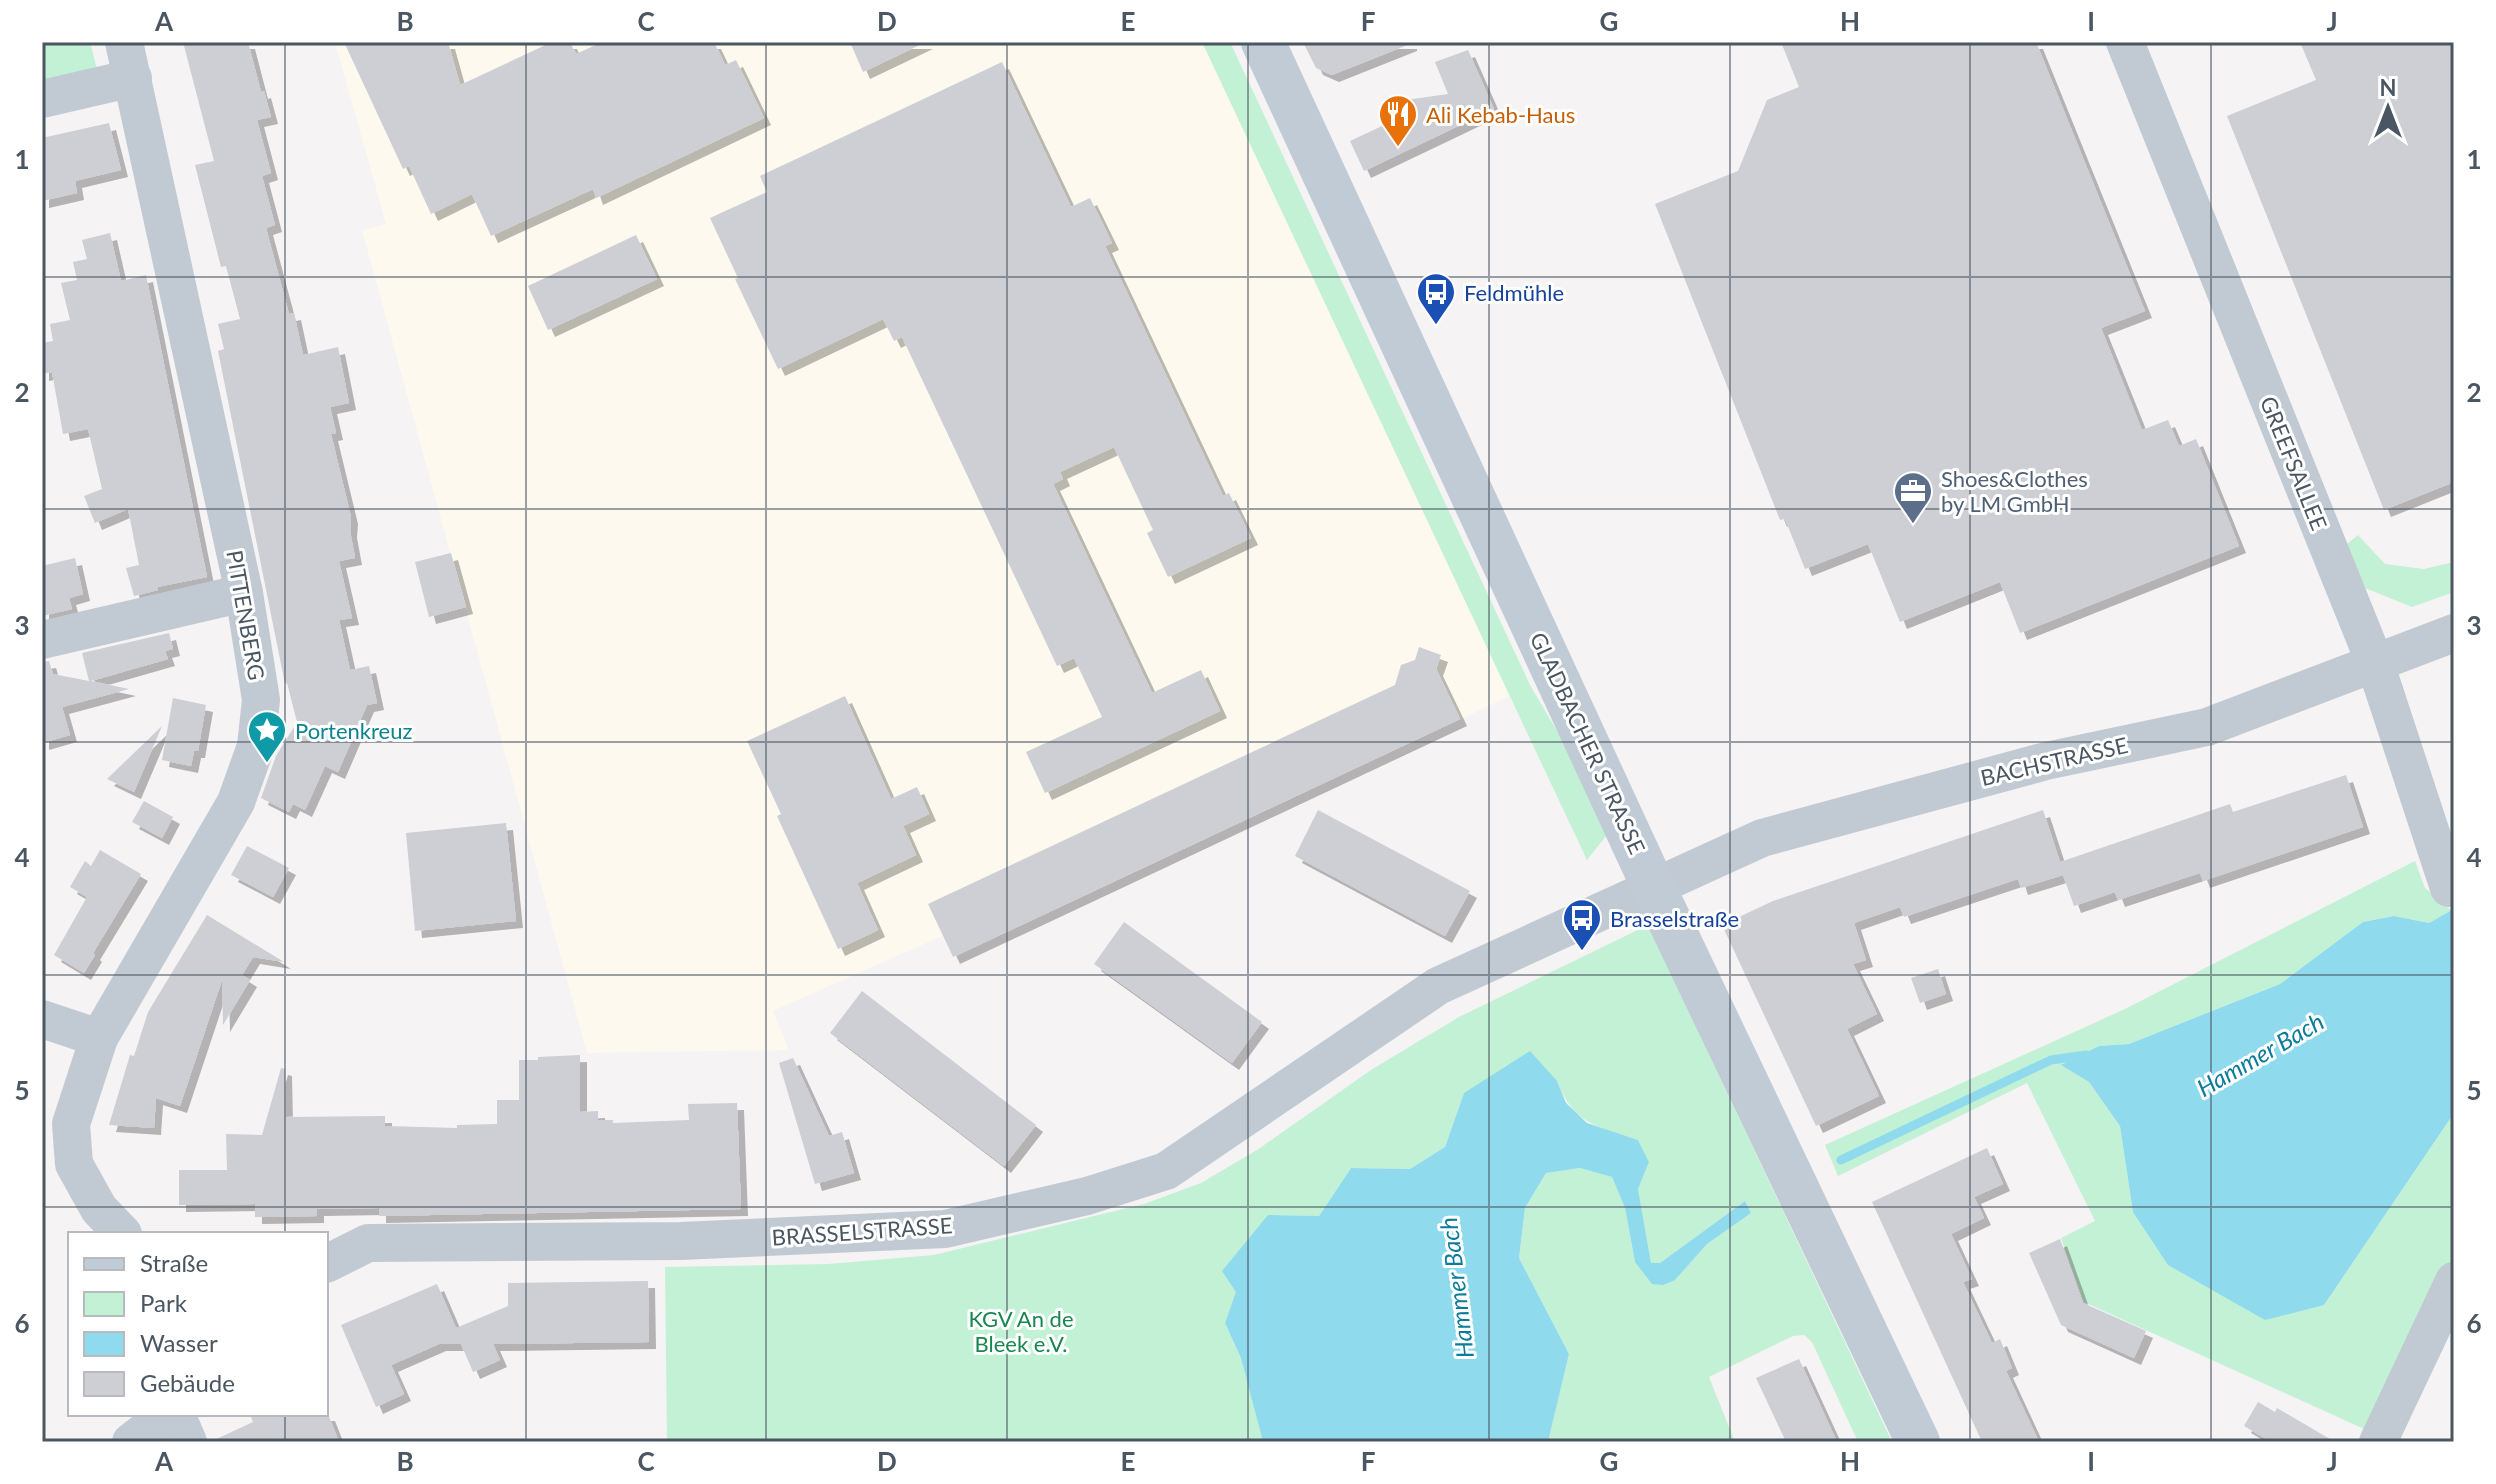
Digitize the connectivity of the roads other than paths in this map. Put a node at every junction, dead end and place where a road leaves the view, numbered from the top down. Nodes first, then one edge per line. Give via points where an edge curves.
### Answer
1 (1263, 42) edge
2 (2125, 42) edge
3 (129, 60) edge
4 (42, 99) edge
5 (244, 593) junction
6 (2454, 633) edge
7 (42, 640) edge
8 (2375, 663) junction
9 (1653, 886) junction
10 (2449, 888) dead end
11 (42, 1019) edge
12 (99, 1038) junction
13 (121, 1232) edge
14 (328, 1243) edge
15 (368, 1243) junction
16 (328, 1263) edge
17 (2454, 1281) edge
18 (164, 1416) edge
19 (177, 1416) edge
20 (131, 1442) edge
21 (188, 1442) edge
22 (1918, 1442) edge
23 (2378, 1442) edge

1 - 9 main road, GLADBACHER STRASSE
2 - 8 street, GREEFSALLEE
3 - 4 street
3 - 5 street, PITTENBERG
5 - 7 street
5 - 12 street, PITTENBERG via 261,700 256,746 236,802
6 - 8 street, BACHSTRASSE
8 - 9 street, BACHSTRASSE via 2207,727 2046,761 1762,838
8 - 10 street, GREEFSALLEE
9 - 15 street, BRASSELSTRASSE via 1438,986 1166,1171 1087,1196 945,1229 681,1241
9 - 22 main road, GLADBACHER STRASSE
11 - 12 street
12 - 13 street, PITTENBERG via 71,1124 74,1164 99,1209
14 - 15 street
15 - 16 street, BRASSELSTRASSE
17 - 23 street
18 - 20 street
19 - 21 street

